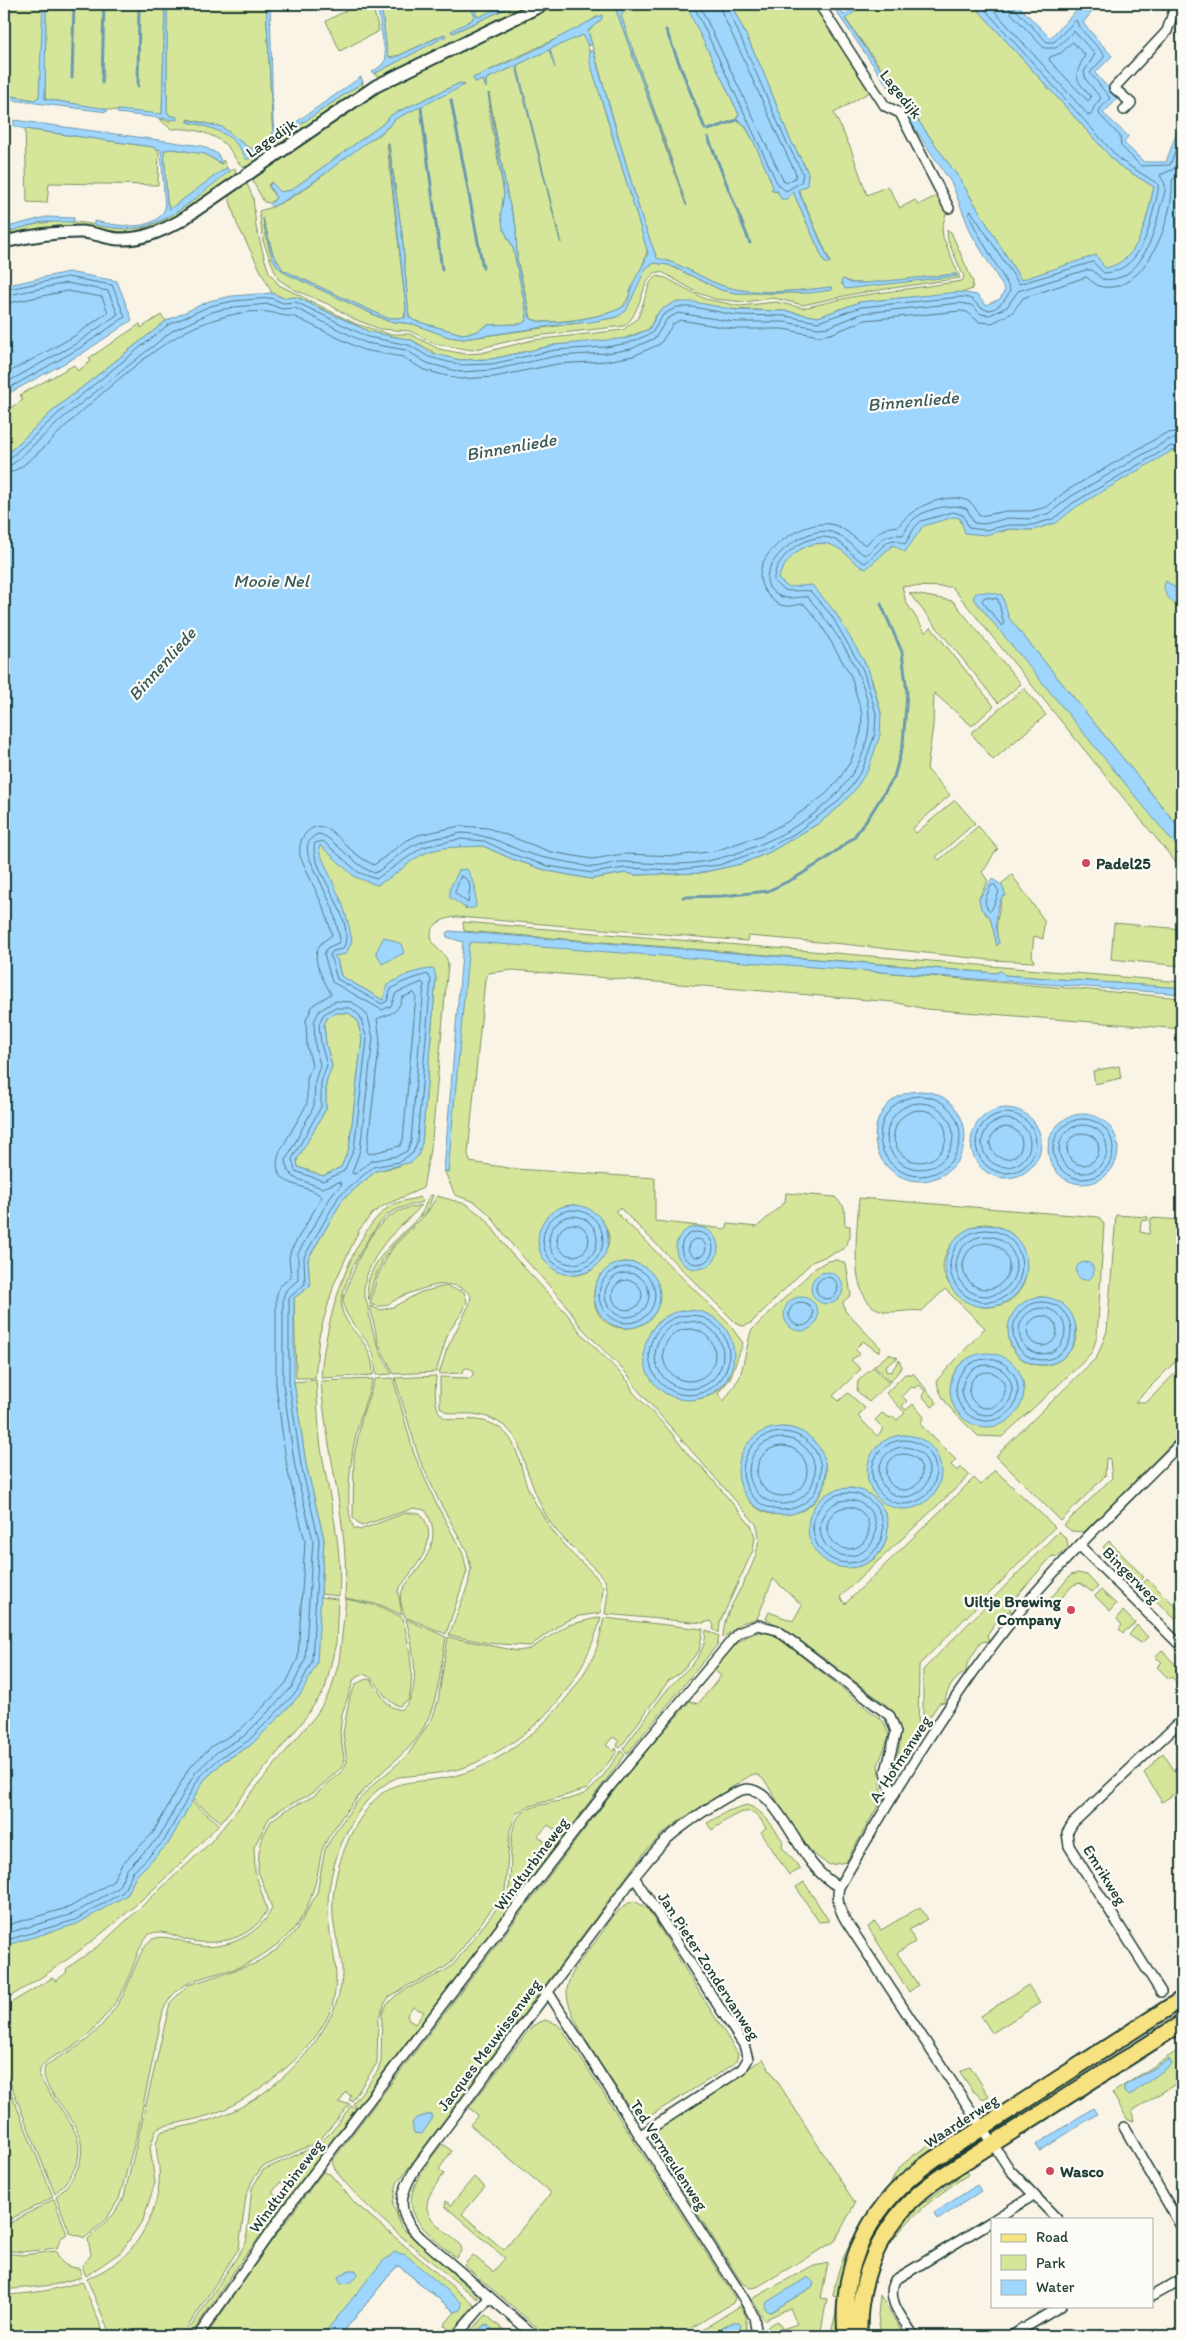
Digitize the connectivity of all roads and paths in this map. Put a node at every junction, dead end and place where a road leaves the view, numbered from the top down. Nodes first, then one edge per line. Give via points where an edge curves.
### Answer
1 (544, 4) edge
2 (819, 4) edge
3 (1176, 4) edge
4 (1124, 110) dead end
5 (949, 208) dead end
6 (4, 242) edge
7 (1182, 1442) edge
8 (1080, 1546) junction
9 (1182, 1647) edge
10 (1182, 1720) edge
11 (892, 1798) junction
12 (634, 1877) junction
13 (839, 1887) junction
14 (548, 1992) junction
15 (1162, 1992) dead end
16 (1182, 1999) edge
17 (1182, 2023) edge
18 (1124, 2127) dead end
19 (982, 2128) junction
20 (639, 2136) junction
21 (993, 2144) junction
22 (1034, 2195) junction
23 (997, 2218) edge
24 (1056, 2218) edge
25 (991, 2222) edge
26 (1182, 2228) edge
27 (1182, 2279) edge
28 (1154, 2295) edge
29 (490, 2297) junction
30 (1058, 2308) edge
31 (198, 2336) edge
32 (456, 2336) edge
33 (535, 2336) edge
34 (757, 2336) edge
35 (846, 2336) edge
36 (859, 2336) edge
37 (914, 2336) edge
38 (1011, 2336) edge

1 - 6 street, Lagedijk via 376,86 180,222 156,234 117,239 83,232 55,232
2 - 5 street, Lagedijk via 886,106 900,113
3 - 4 street via 1167,31 1114,88 1131,103
7 - 8 street, A. Hofmanweg
8 - 9 street, Bingerweg
8 - 11 street, A. Hofmanweg via 1032,1596 991,1649
10 - 15 street, Emrikweg via 1073,1823 1067,1833 1069,1846
11 - 13 street, A. Hofmanweg
11 - 31 street, Windturbineweg via 886,1772 896,1732 890,1716 777,1630 758,1625 738,1633 550,1863 286,2210
12 - 13 street, Jacques Meuwissenweg via 678,1830 732,1794 746,1789 763,1795 812,1864
12 - 14 street, Jacques Meuwissenweg
12 - 20 street, Jan Pieter Zondervanweg via 744,2045 748,2059 742,2069
13 - 19 street via 837,1895 842,1915
14 - 20 street, Ted Vermeulenweg
14 - 29 street, Jacques Meuwissenweg via 418,2165 402,2196 405,2219 414,2231
16 - 19 main road, Waarderweg
17 - 21 main road
18 - 26 street
19 - 21 street
19 - 35 main road, Waarderweg via 912,2174 875,2216 852,2267 845,2300
20 - 34 street, Ted Vermeulenweg via 752,2312
21 - 22 street via 1010,2170
21 - 36 main road via 923,2190 894,2219 875,2252 866,2278
22 - 23 street
22 - 24 street
25 - 37 street via 895,2280 890,2289 891,2299
27 - 28 street
29 - 32 street
29 - 33 street, Jacques Meuwissenweg
30 - 38 street

